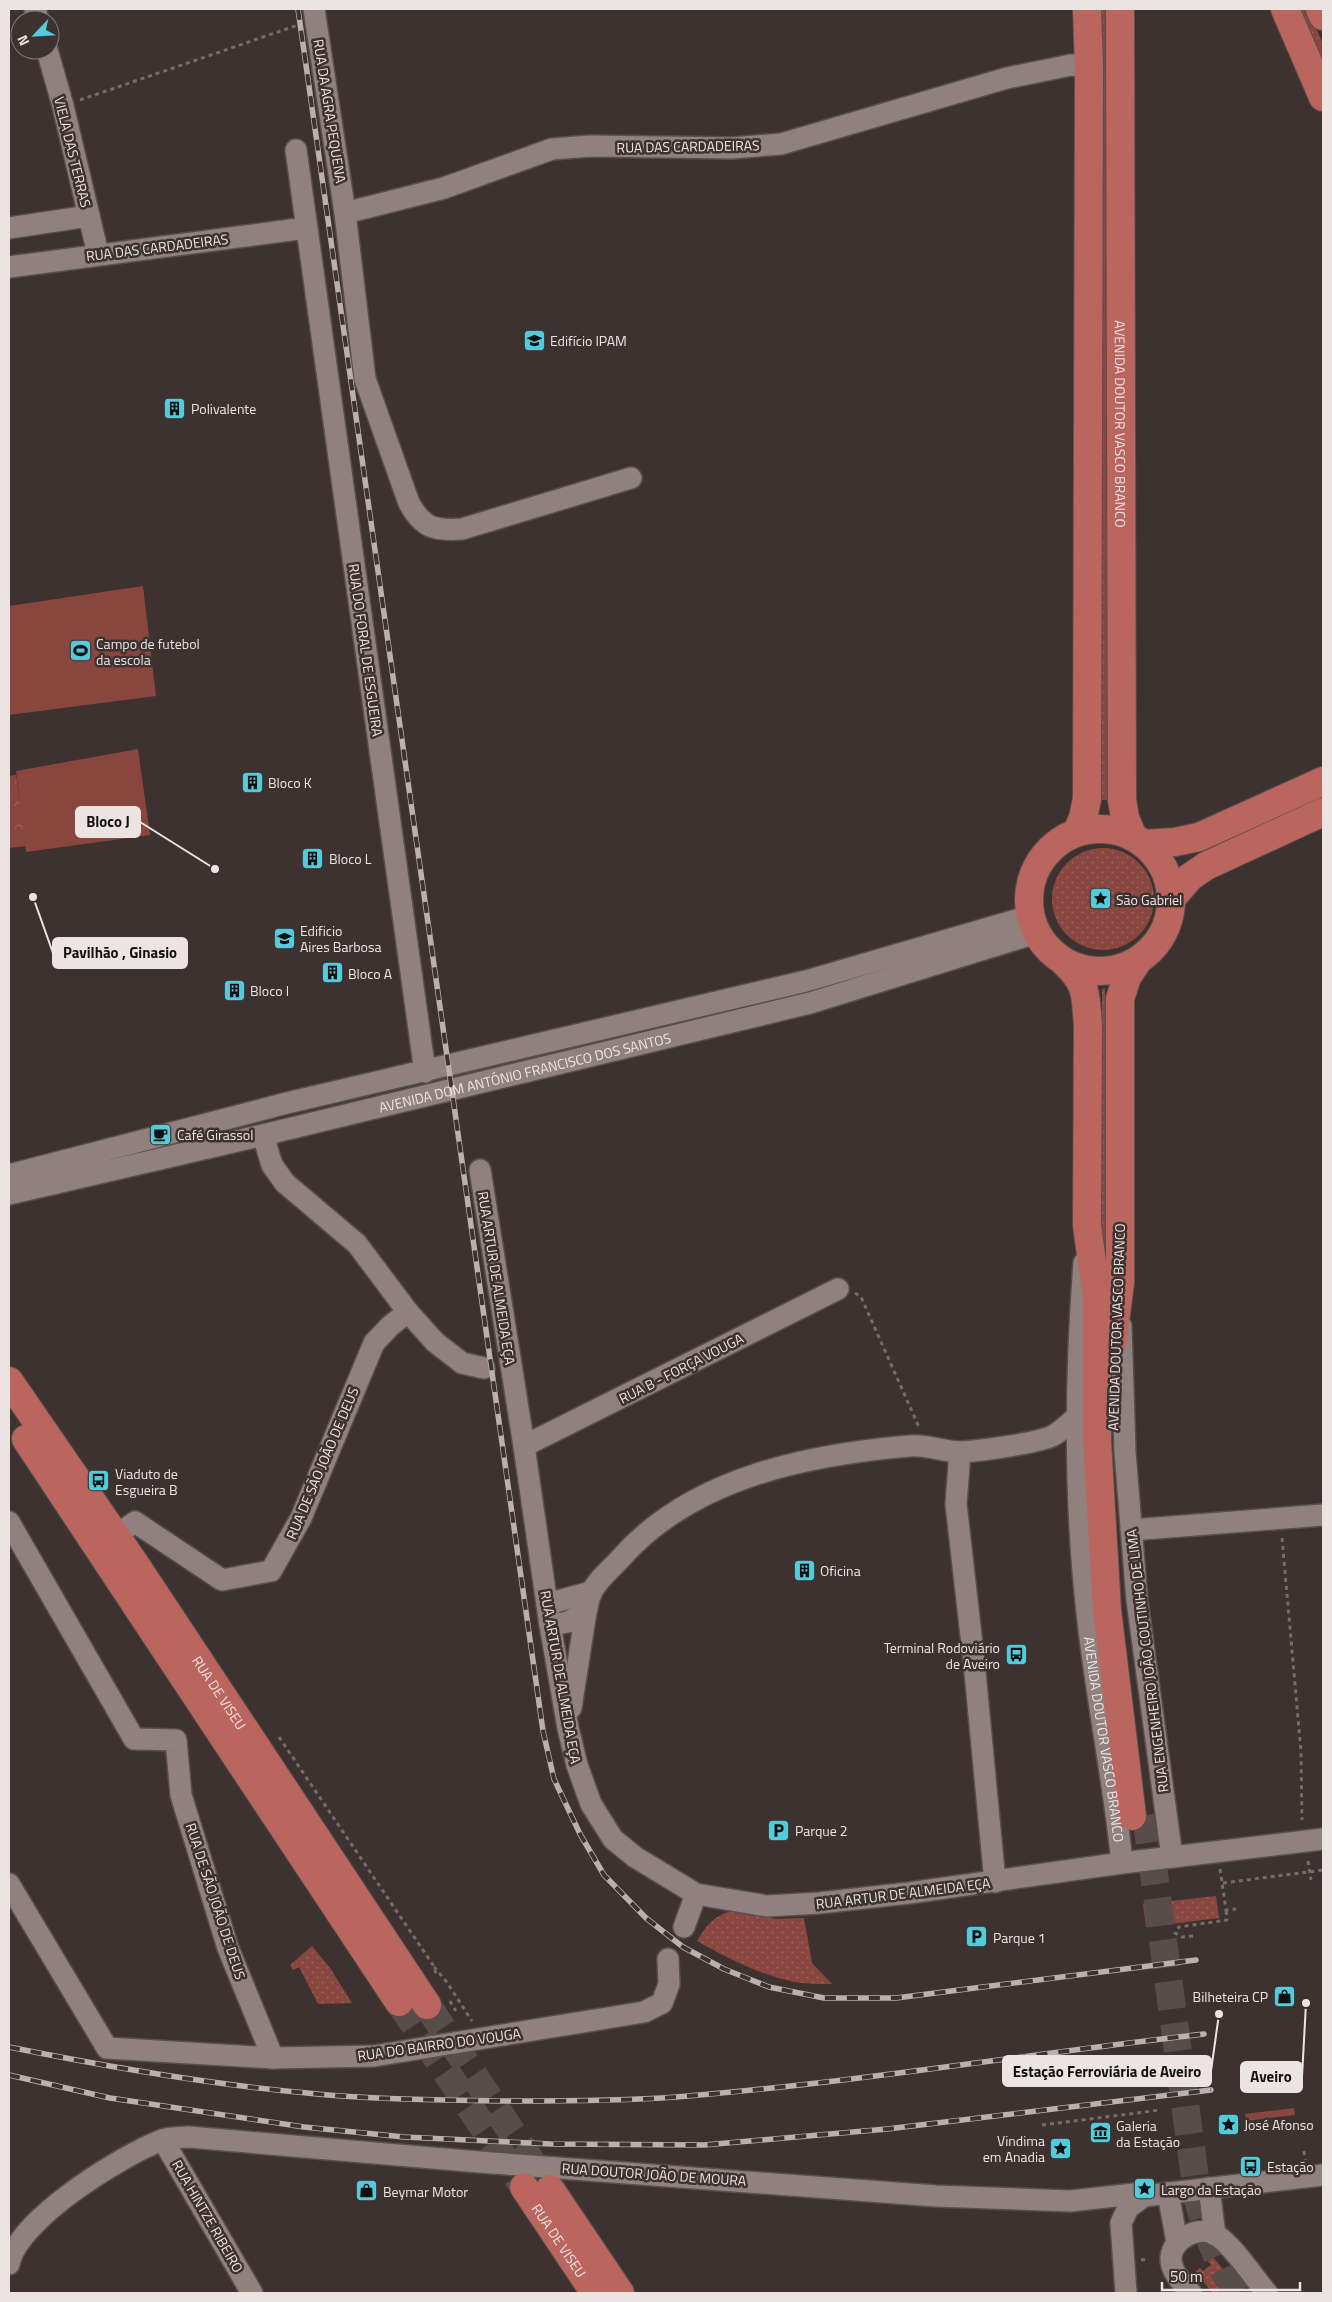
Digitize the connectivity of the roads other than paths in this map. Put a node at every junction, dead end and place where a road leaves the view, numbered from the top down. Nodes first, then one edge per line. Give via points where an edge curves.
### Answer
1 (1087, 9) edge
2 (1120, 9) edge
3 (1285, 9) edge
4 (315, 14) edge
5 (49, 60) edge
6 (1089, 67) junction
7 (1323, 97) edge
8 (296, 150) dead end
9 (345, 213) junction
10 (88, 216) junction
11 (9, 228) edge
12 (306, 228) junction
13 (98, 254) junction
14 (9, 268) edge
15 (631, 478) dead end
16 (1323, 781) edge
17 (1323, 812) edge
18 (1077, 832) junction
19 (1139, 840) junction
20 (1172, 898) junction
21 (1033, 924) junction
22 (1064, 962) junction
23 (1137, 962) junction
24 (426, 1072) junction
25 (263, 1135) junction
26 (480, 1170) dead end
27 (9, 1175) edge
28 (9, 1194) edge
29 (1087, 1225) junction
30 (1120, 1283) junction
31 (838, 1289) road end
32 (408, 1312) junction
33 (484, 1368) dead end
34 (9, 1381) edge
35 (9, 1413) edge
36 (1078, 1416) junction
37 (524, 1446) junction
38 (960, 1452) junction
39 (1323, 1514) edge
40 (9, 1522) edge
41 (1131, 1530) junction
42 (115, 1536) junction
43 (589, 1602) junction
44 (548, 1615) junction
45 (568, 1728) junction
46 (1312, 1845) edge
47 (1172, 1858) junction
48 (1122, 1864) junction
49 (995, 1882) junction
50 (9, 1884) edge
51 (696, 1894) junction
52 (684, 1927) dead end
53 (668, 1959) dead end
54 (399, 2002) tunnel mouth
55 (427, 2005) tunnel mouth
56 (272, 2058) junction
57 (163, 2140) junction
58 (1323, 2175) edge
59 (1209, 2188) junction
60 (1168, 2193) junction
61 (1144, 2196) junction
62 (1215, 2235) junction
63 (1177, 2242) junction
64 (9, 2260) edge
65 (252, 2293) edge
66 (594, 2293) edge
67 (620, 2293) edge
68 (1126, 2293) edge
69 (1191, 2293) edge
70 (1267, 2293) edge

1 - 6 main road
2 - 19 main road, AVENIDA DOUTOR VASCO BRANCO via 1122,800 1125,818
3 - 7 main road
4 - 9 street, RUA DA AGRA PEQUENA
5 - 10 street, VIELA DAS TERRAS
6 - 9 street, RUA DAS CARDADEIRAS via 1071,65 1007,78 781,144 732,148 590,146 552,149 444,188
6 - 18 main road via 1087,799
8 - 12 street, RUA DO FORAL DE ESGUEIRA
9 - 15 street, RUA DA AGRA PEQUENA via 365,379 416,515 428,526 443,530 462,528
10 - 11 street
10 - 13 street, VIELA DAS TERRAS
12 - 13 street, RUA DAS CARDADEIRAS
12 - 24 street, RUA DO FORAL DE ESGUEIRA
13 - 14 street, RUA DAS CARDADEIRAS
16 - 19 main road via 1199,837 1175,842
17 - 20 main road via 1206,866 1190,877
18 - 19 main road via 1115,830
18 - 21 main road via 1061,840 1038,865 1031,881 1029,898
19 - 20 main road via 1156,855 1164,868
20 - 23 main road via 1170,917 1163,935
21 - 22 main road via 1048,950
21 - 24 street, AVENIDA DOM ANTÓNIO FRANCISCO DOS SANTOS
21 - 25 street, AVENIDA DOM ANTÓNIO FRANCISCO DOS SANTOS via 810,1003
22 - 23 main road via 1082,970 1100,972 1120,970
22 - 29 main road, AVENIDA DOUTOR VASCO BRANCO via 1079,977 1085,992 1088,1025
23 - 30 main road, AVENIDA DOUTOR VASCO BRANCO via 1127,977 1120,999
24 - 27 street, AVENIDA DOM ANTÓNIO FRANCISCO DOS SANTOS
25 - 28 street, AVENIDA DOM ANTÓNIO FRANCISCO DOS SANTOS
25 - 32 street via 272,1165 285,1183 357,1244
26 - 37 street, RUA ARTUR DE ALMEIDA EÇA
29 - 30 main road, AVENIDA DOUTOR VASCO BRANCO via 1097,1299 1097,1441 1107,1610 1139,1816 1120,1609 1111,1443 1112,1339
29 - 36 street, AVENIDA DOUTOR VASCO BRANCO
30 - 41 street, RUA ENGENHEIRO JOÃO COUTINHO DE LIMA via 1125,1452
31 - 37 street, RUA B - FORÇA VOUGA
32 - 33 street via 434,1342 455,1358
32 - 42 street, RUA DE SÃO JOÃO DE DEUS via 374,1343 300,1518 270,1571 222,1580 135,1522
34 - 42 main road, RUA DE VISEU
35 - 54 main road, RUA DE VISEU
36 - 38 street via 1053,1436
36 - 48 street, AVENIDA DOUTOR VASCO BRANCO via 1088,1620
37 - 44 street, RUA ARTUR DE ALMEIDA EÇA
38 - 43 street via 927,1446 839,1454 766,1470 714,1490 671,1513 637,1540
38 - 49 street via 956,1504
39 - 41 street
40 - 56 street, RUA DE SÃO JOÃO DE DEUS via 134,1739 176,1740 187,1814 228,1948
41 - 47 street, RUA ENGENHEIRO JOÃO COUTINHO DE LIMA via 1137,1600
42 - 55 main road, RUA DE VISEU
43 - 44 street
43 - 45 street
44 - 45 street, RUA ARTUR DE ALMEIDA EÇA
45 - 51 street, RUA ARTUR DE ALMEIDA EÇA via 576,1765 592,1804 613,1839 635,1857
46 - 47 street, RUA ARTUR DE ALMEIDA EÇA
47 - 48 street, RUA ARTUR DE ALMEIDA EÇA
48 - 49 street, RUA ARTUR DE ALMEIDA EÇA
49 - 51 street, RUA ARTUR DE ALMEIDA EÇA via 767,1906
50 - 56 street, RUA DO BAIRRO DO VOUGA via 107,2048
51 - 52 street
53 - 56 street, RUA DO BAIRRO DO VOUGA via 669,1984 662,2003 644,2012 374,2056
57 - 61 street, RUA DOUTOR JOÃO DE MOURA via 188,2137 936,2196 1070,2201 1134,2194
57 - 64 street via 102,2172 56,2202 24,2236
57 - 65 street, RUA HINTZE RIBEIRO
58 - 59 street
59 - 60 street
59 - 62 street
60 - 61 street
60 - 63 street
61 - 68 street via 1128,2208 1121,2223
62 - 63 street via 1201,2232
62 - 70 street
63 - 69 street via 1171,2257 1175,2273
66 - 67 main road, RUA DE VISEU via 537,2188

